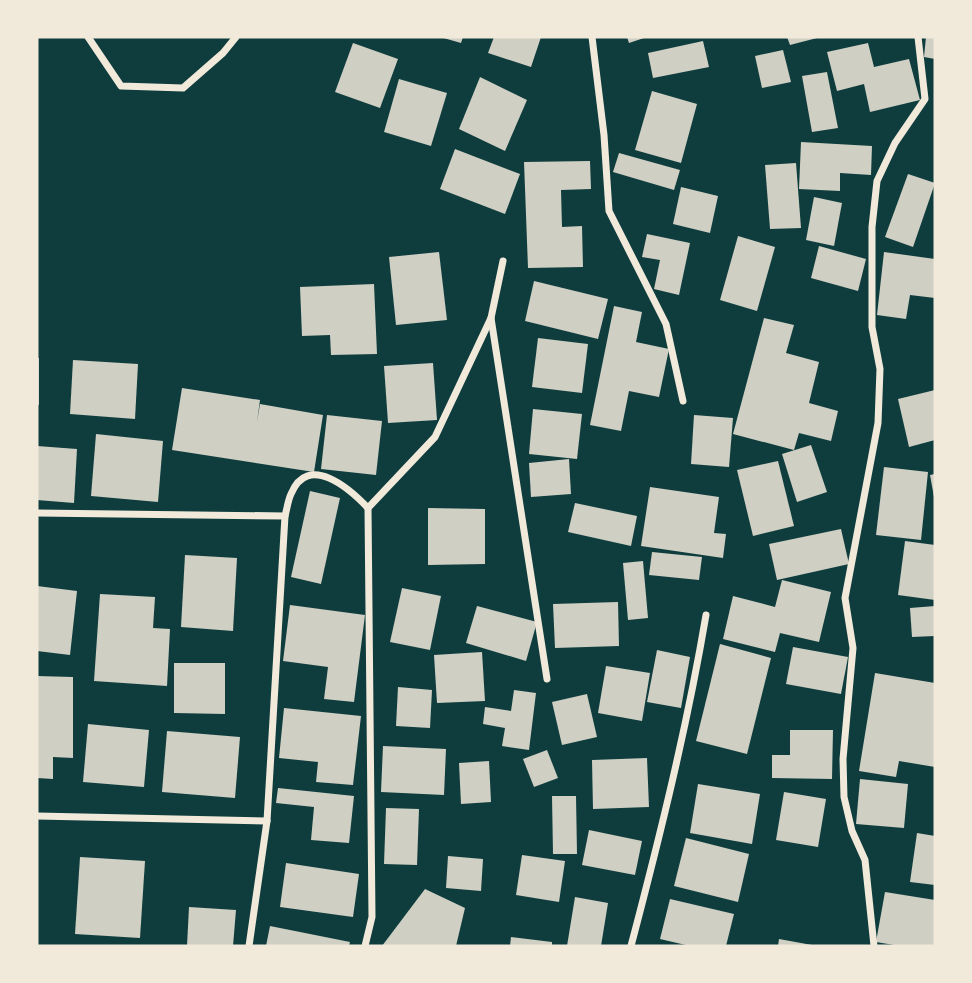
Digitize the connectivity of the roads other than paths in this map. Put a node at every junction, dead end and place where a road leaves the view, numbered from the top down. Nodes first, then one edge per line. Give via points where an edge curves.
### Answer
1 (88, 37) edge
2 (236, 37) edge
3 (592, 37) edge
4 (918, 37) edge
5 (503, 261) dead end
6 (491, 318) junction
7 (683, 401) dead end
8 (368, 508) junction
9 (37, 513) edge
10 (285, 516) junction
11 (706, 615) dead end
12 (547, 679) dead end
13 (37, 816) edge
14 (267, 821) junction
15 (249, 946) edge
16 (365, 946) edge
17 (631, 946) edge
18 (874, 946) edge

1 - 2 street via 121,86 183,88
3 - 7 street via 609,211 666,324
4 - 18 street via 925,99 895,143 877,181 872,327 880,369 878,424 845,598 853,648 844,797 865,860
5 - 6 street
6 - 8 street via 435,437
6 - 12 street
8 - 10 street via 336,481 309,476 291,492
8 - 16 street via 372,917
9 - 10 street
10 - 14 street
11 - 17 street via 673,783
13 - 14 street
14 - 15 street

